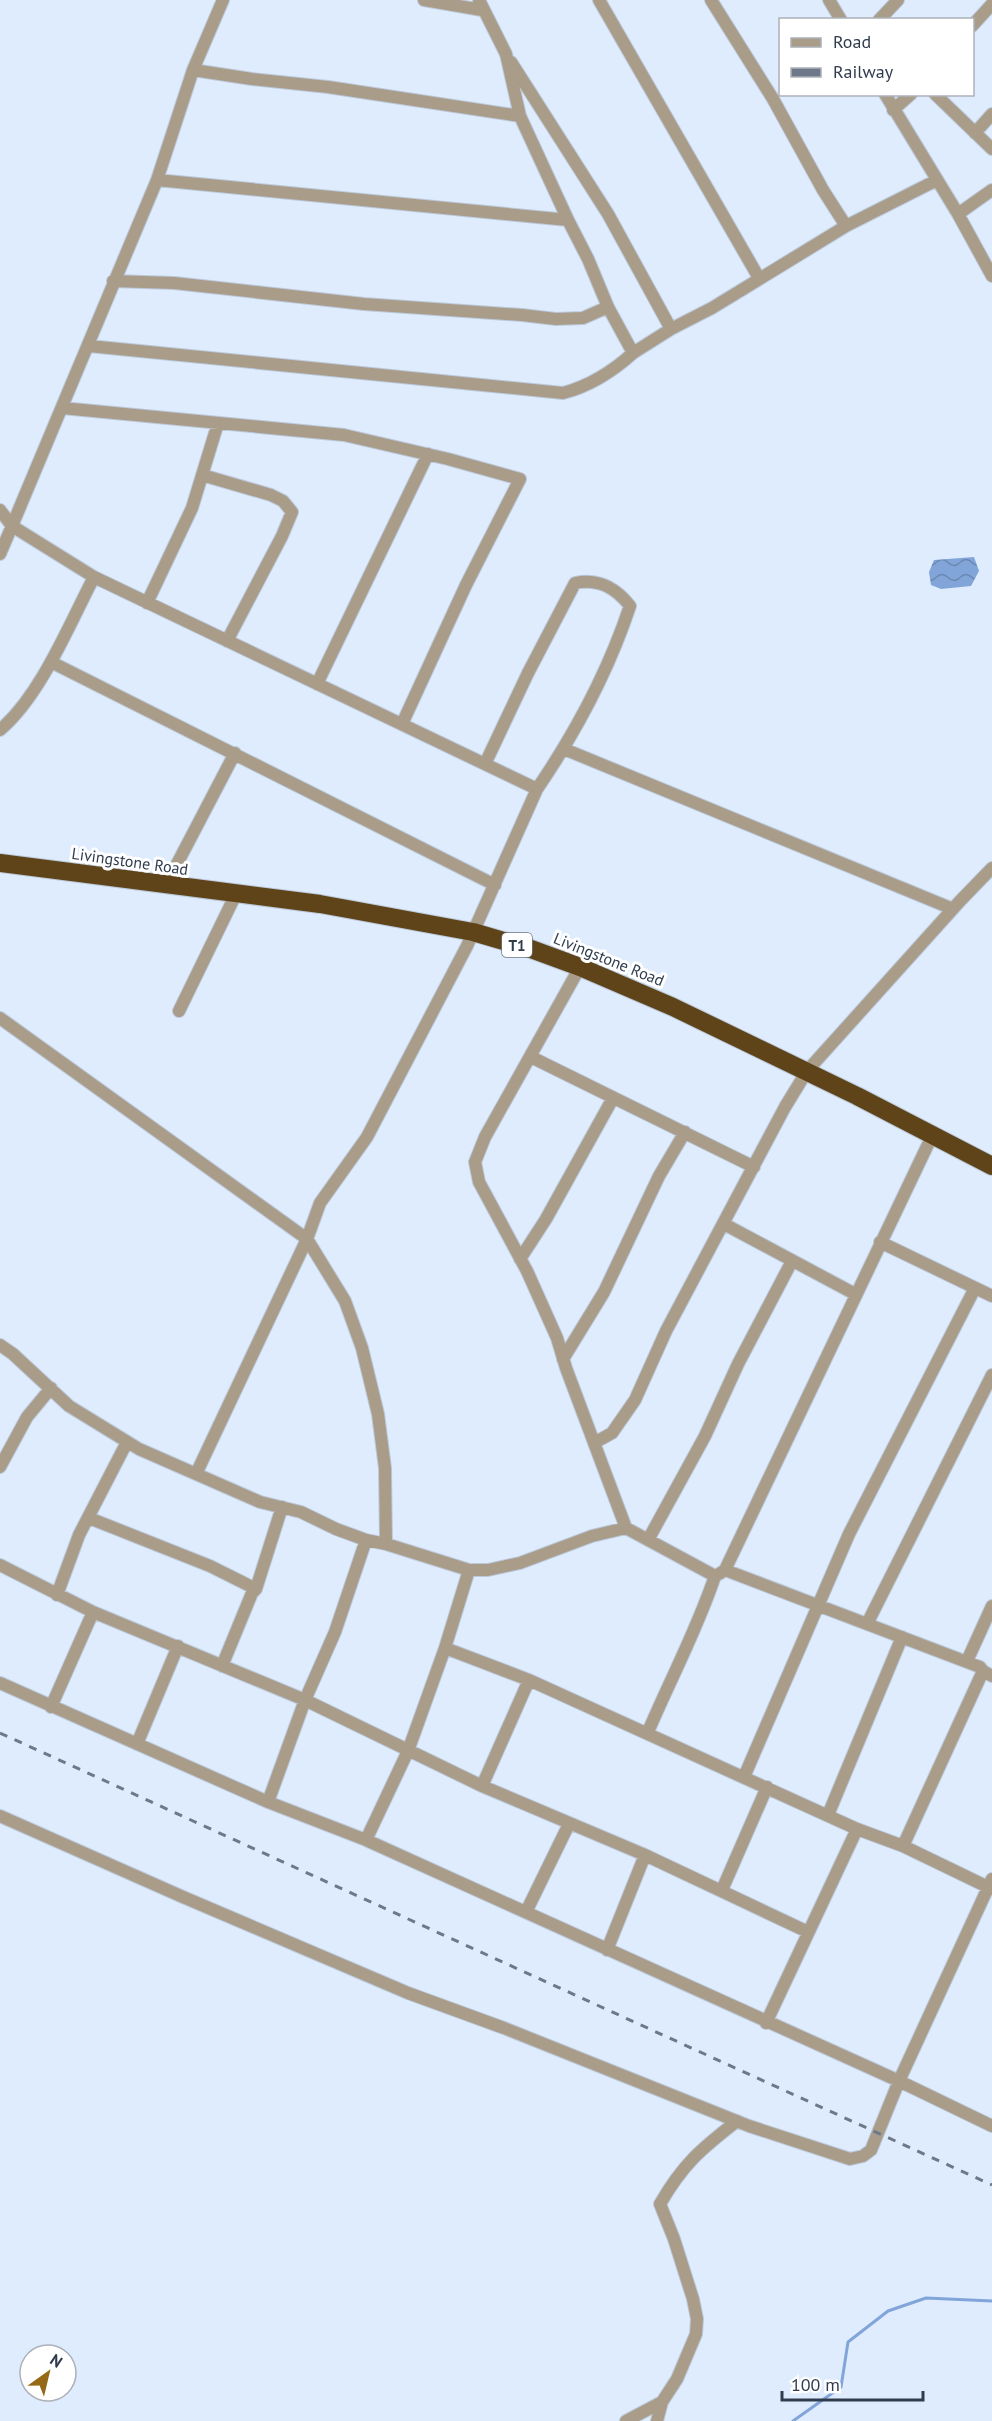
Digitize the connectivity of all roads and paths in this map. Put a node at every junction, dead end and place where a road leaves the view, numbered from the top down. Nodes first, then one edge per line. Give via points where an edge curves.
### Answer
1 (223, 0) edge
2 (424, 0) edge
3 (599, 0) edge
4 (711, 0) edge
5 (829, 0) edge
6 (898, 0) edge
7 (992, 4) edge
8 (480, 5) edge
9 (840, 18) edge
10 (881, 18) edge
11 (974, 24) edge
12 (506, 54) junction
13 (193, 70) junction
14 (886, 96) edge
15 (909, 96) edge
16 (937, 96) edge
17 (893, 110) junction
18 (992, 114) edge
19 (520, 116) junction
20 (975, 133) junction
21 (992, 149) edge
22 (157, 180) junction
23 (937, 180) junction
24 (992, 190) edge
25 (958, 214) junction
26 (568, 220) junction
27 (846, 226) junction
28 (992, 276) edge
29 (759, 279) junction
30 (113, 281) junction
31 (608, 307) junction
32 (671, 329) junction
33 (88, 346) junction
34 (633, 353) junction
35 (62, 408) junction
36 (218, 423) junction
37 (428, 454) junction
38 (202, 475) junction
39 (0, 510) edge
40 (12, 526) junction
41 (0, 554) edge
42 (94, 577) junction
43 (147, 603) junction
44 (227, 641) junction
45 (51, 662) junction
46 (317, 684) junction
47 (402, 724) junction
48 (0, 730) edge
49 (564, 749) junction
50 (235, 753) junction
51 (484, 764) junction
52 (537, 789) junction
53 (0, 863) edge
54 (992, 868) edge
55 (166, 885) junction
56 (495, 885) junction
57 (236, 894) junction
58 (952, 909) junction
59 (473, 932) junction
60 (580, 967) junction
61 (179, 1011) dead end
62 (0, 1018) edge
63 (531, 1058) junction
64 (807, 1071) junction
65 (613, 1098) junction
66 (685, 1132) junction
67 (932, 1136) junction
68 (992, 1166) edge
69 (754, 1167) junction
70 (724, 1224) junction
71 (307, 1239) junction
72 (880, 1242) junction
73 (520, 1259) junction
74 (792, 1261) junction
75 (975, 1288) junction
76 (855, 1294) junction
77 (992, 1296) edge
78 (0, 1345) edge
79 (563, 1359) junction
80 (992, 1375) edge
81 (51, 1388) junction
82 (127, 1442) junction
83 (594, 1443) junction
84 (0, 1467) edge
85 (196, 1474) junction
86 (282, 1507) junction
87 (89, 1518) junction
88 (626, 1528) junction
89 (366, 1540) junction
90 (648, 1540) junction
91 (386, 1544) junction
92 (0, 1565) edge
93 (469, 1570) junction
94 (720, 1573) junction
95 (256, 1589) junction
96 (57, 1595) junction
97 (817, 1604) junction
98 (992, 1606) edge
99 (93, 1612) junction
100 (867, 1623) junction
101 (902, 1637) junction
102 (178, 1646) junction
103 (445, 1648) junction
104 (967, 1661) junction
105 (222, 1666) junction
106 (987, 1673) edge
107 (529, 1680) junction
108 (0, 1683) edge
109 (304, 1700) junction
110 (51, 1707) junction
111 (648, 1732) junction
112 (137, 1744) junction
113 (408, 1751) junction
114 (744, 1777) junction
115 (482, 1786) junction
116 (767, 1787) junction
117 (268, 1802) junction
118 (828, 1815) junction
119 (0, 1816) edge
120 (569, 1824) junction
121 (857, 1829) junction
122 (366, 1840) junction
123 (903, 1846) junction
124 (645, 1855) junction
125 (991, 1885) edge
126 (722, 1890) junction
127 (526, 1912) junction
128 (808, 1932) junction
129 (607, 1950) junction
130 (766, 2023) junction
131 (899, 2082) junction
132 (736, 2121) junction
133 (992, 2126) edge
134 (662, 2402) junction
135 (626, 2421) edge
136 (657, 2421) edge

1 - 13 street
2 - 8 street
3 - 29 street
4 - 27 street
5 - 9 street
6 - 10 street
7 - 11 street
8 - 12 street
12 - 19 street
12 - 32 street via 608,214
13 - 19 street
13 - 22 street
14 - 17 street
15 - 17 street
16 - 20 street
17 - 23 street
18 - 20 street
19 - 26 street
20 - 21 street
22 - 26 street
22 - 30 street
23 - 25 street
23 - 27 street
24 - 25 street
25 - 28 street
26 - 31 street
27 - 29 street
29 - 32 street
30 - 31 street via 174,283 364,304 556,319 583,318
30 - 33 street
31 - 34 street
32 - 34 street
33 - 34 street via 563,393 601,378
33 - 35 street
35 - 36 street
35 - 40 street
36 - 37 street via 344,435
36 - 38 street
37 - 46 street
37 - 47 street via 520,479
38 - 43 street via 177,544
38 - 44 street via 271,495 284,501 292,512
39 - 40 street
40 - 41 street
40 - 42 street
42 - 43 street
42 - 45 street
43 - 44 street
44 - 46 street
45 - 48 street
45 - 50 street
46 - 47 street
47 - 51 street
49 - 51 street via 610,662 630,606 622,596 590,580 575,582
49 - 52 street
49 - 58 street
50 - 55 street
50 - 56 street
51 - 52 street
52 - 56 street
53 - 55 highway, Livingstone Road / T1
54 - 58 street
55 - 57 highway, Livingstone Road / T1
56 - 59 street
57 - 59 highway, Livingstone Road / T1 via 320,904
57 - 61 street
58 - 64 street
59 - 60 highway, Livingstone Road / T1
59 - 71 street via 367,1137 320,1203
60 - 63 street
60 - 64 highway, Livingstone Road / T1
62 - 71 street
63 - 65 street
63 - 73 street via 485,1137 475,1162 479,1182
64 - 67 highway, Livingstone Road / T1
64 - 69 street
65 - 66 street
65 - 73 street
66 - 69 street
66 - 79 street via 659,1176 604,1292
67 - 68 highway, Livingstone Road / T1
67 - 72 street
69 - 70 street
70 - 74 street
70 - 83 street via 666,1331 635,1400 612,1432
71 - 85 street
71 - 91 street via 345,1301 362,1348 378,1414 385,1467
72 - 75 street
72 - 76 street
73 - 79 street
74 - 76 street
74 - 90 street
75 - 77 street
75 - 97 street via 867,1497
76 - 94 street
78 - 81 street
79 - 83 street
80 - 100 street
81 - 82 street via 69,1406
81 - 84 street via 27,1416
82 - 85 street
82 - 87 street
83 - 88 street
85 - 86 street via 260,1502
86 - 89 street
86 - 95 street
87 - 95 street via 210,1566
87 - 96 street
88 - 90 street
88 - 93 street via 592,1536 520,1563
89 - 91 street
89 - 109 street via 335,1632
90 - 94 street
91 - 93 street
92 - 96 street
93 - 103 street
94 - 97 street
94 - 111 street
95 - 105 street
96 - 99 street
97 - 100 street
97 - 114 street
98 - 104 street
99 - 102 street
99 - 110 street
100 - 101 street
101 - 104 street
101 - 118 street
102 - 105 street
102 - 112 street
103 - 107 street
103 - 113 street
104 - 106 street
105 - 109 street
106 - 123 street
107 - 111 street
107 - 115 street
108 - 110 street
109 - 113 street
109 - 117 street
110 - 112 street
111 - 114 street
112 - 117 street
113 - 115 street
113 - 122 street
114 - 116 street
115 - 120 street
116 - 118 street
116 - 126 street
117 - 122 street
118 - 121 street
119 - 132 street via 408,1993
120 - 124 street
120 - 127 street
121 - 123 street
121 - 128 street
122 - 127 street
123 - 125 street
124 - 126 street
124 - 129 street
125 - 131 street
126 - 128 street
127 - 129 street
128 - 130 street
129 - 130 street
130 - 131 street
131 - 132 street via 872,2150 858,2158 850,2159
131 - 133 street
132 - 134 street via 695,2155 674,2179 660,2204 697,2319 691,2348
134 - 135 street
134 - 136 street

